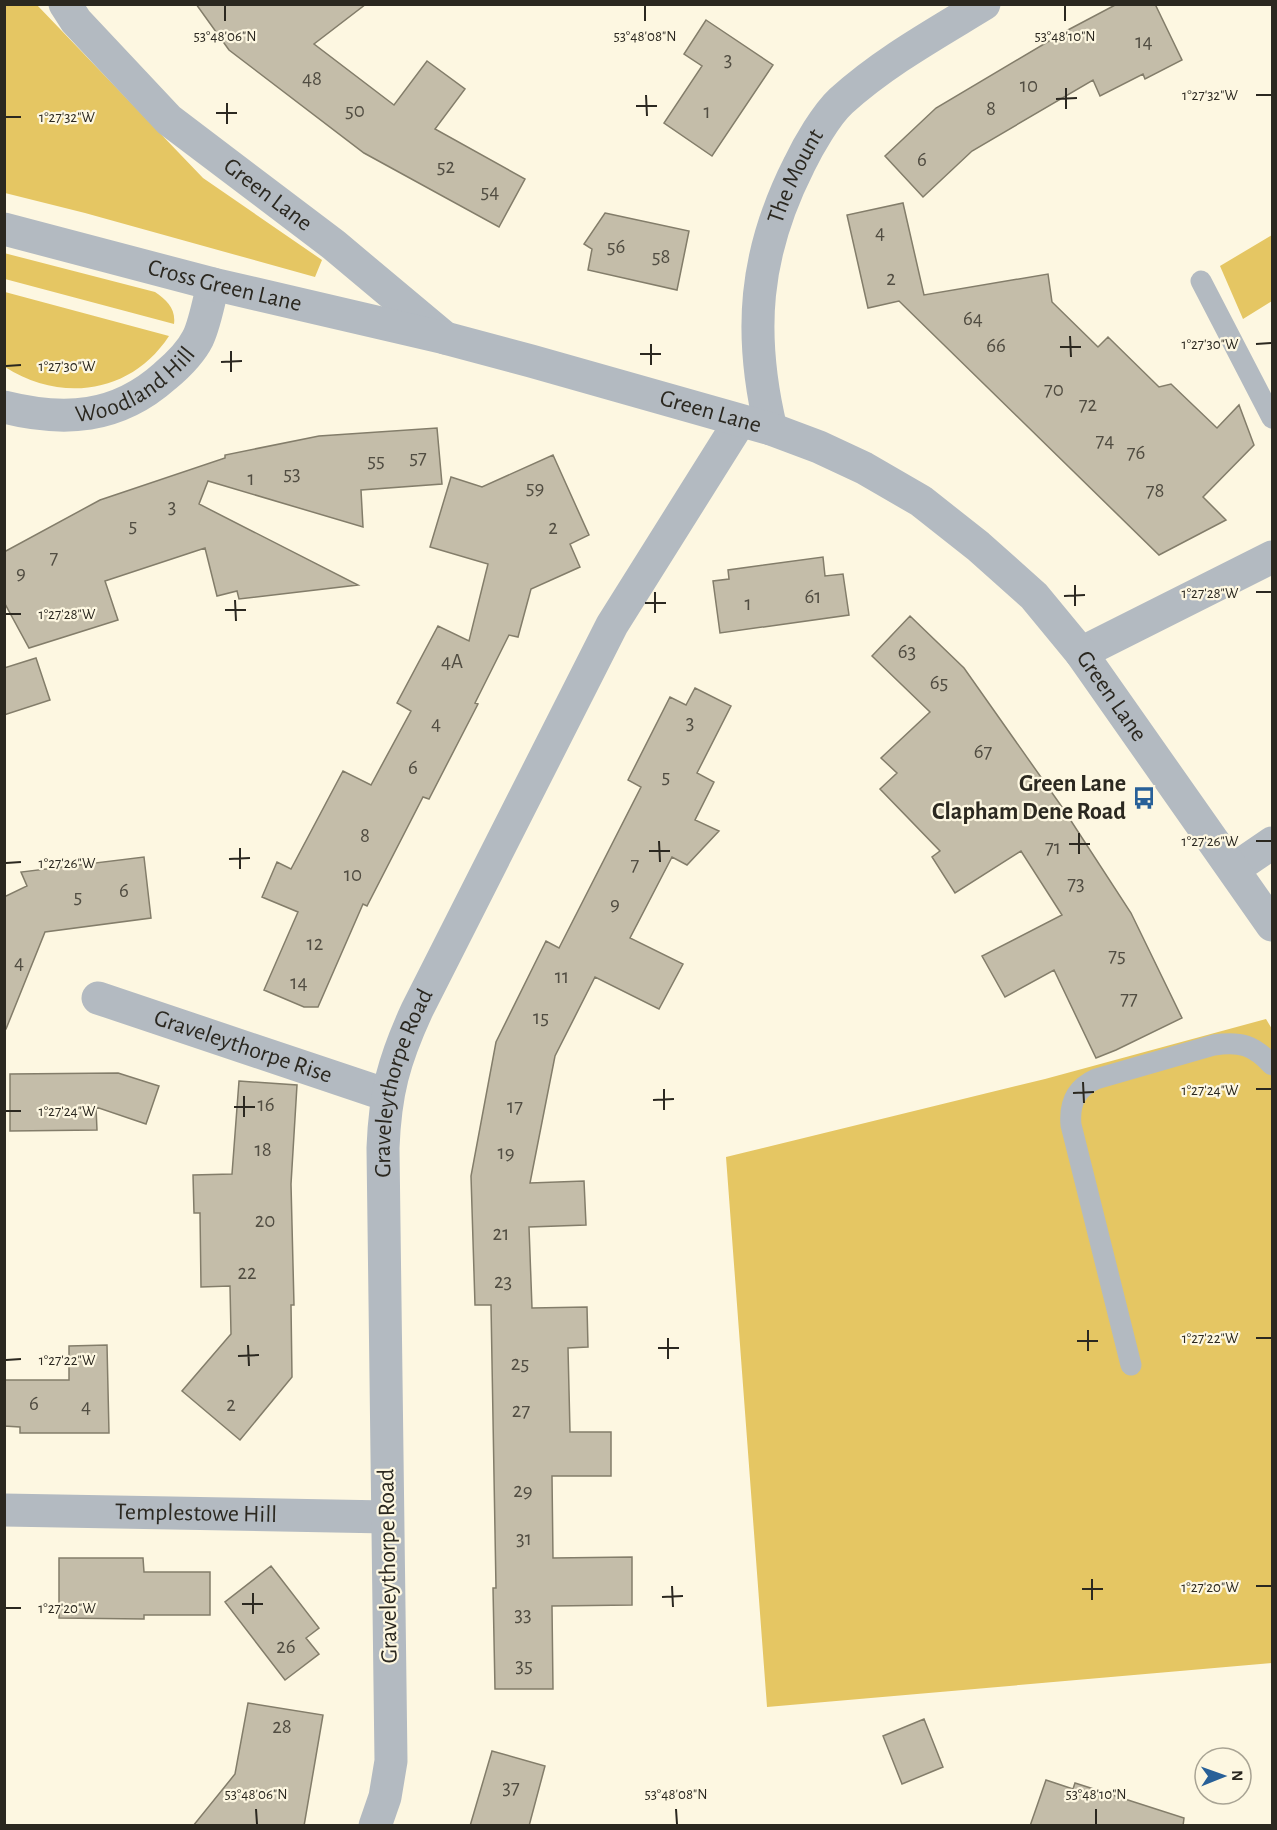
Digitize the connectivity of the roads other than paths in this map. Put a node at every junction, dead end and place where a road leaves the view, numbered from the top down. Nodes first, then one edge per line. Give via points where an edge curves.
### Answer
1 (65, 4) edge
2 (984, 4) edge
3 (4, 229) edge
4 (1201, 281) dead end
5 (213, 284) junction
6 (445, 338) junction
7 (4, 407) edge
8 (1272, 418) edge
9 (755, 425) junction
10 (1272, 557) edge
11 (1081, 653) junction
12 (1272, 843) edge
13 (1234, 868) junction
14 (1272, 925) edge
15 (98, 998) dead end
16 (1272, 1065) edge
17 (387, 1095) junction
18 (1131, 1365) dead end
19 (4, 1510) edge
20 (387, 1517) junction
21 (375, 1826) edge

1 - 6 street, Green Lane via 76,21 169,120 334,245
2 - 9 street, The Mount via 899,56 840,102 806,151 788,186 765,253 757,324 762,394
3 - 5 street, Cross Green Lane
4 - 8 lane
5 - 6 street, Cross Green Lane
5 - 7 street, Woodland Hill via 198,338 178,365 153,387 123,404 92,413 58,416
6 - 9 street, Green Lane
9 - 11 street, Green Lane via 819,447 921,501 1034,596
9 - 17 street, Graveleythorpe Road via 612,625 417,1010 402,1042
10 - 11 street
11 - 13 street, Green Lane
12 - 13 street
13 - 14 street, Green Lane
15 - 17 street, Graveleythorpe Rise
16 - 18 lane via 1248,1046 1214,1045 1096,1078 1072,1102 1071,1125
17 - 20 street, Graveleythorpe Road via 383,1148
19 - 20 street, Templestowe Hill
20 - 21 street, Graveleythorpe Road via 391,1761

